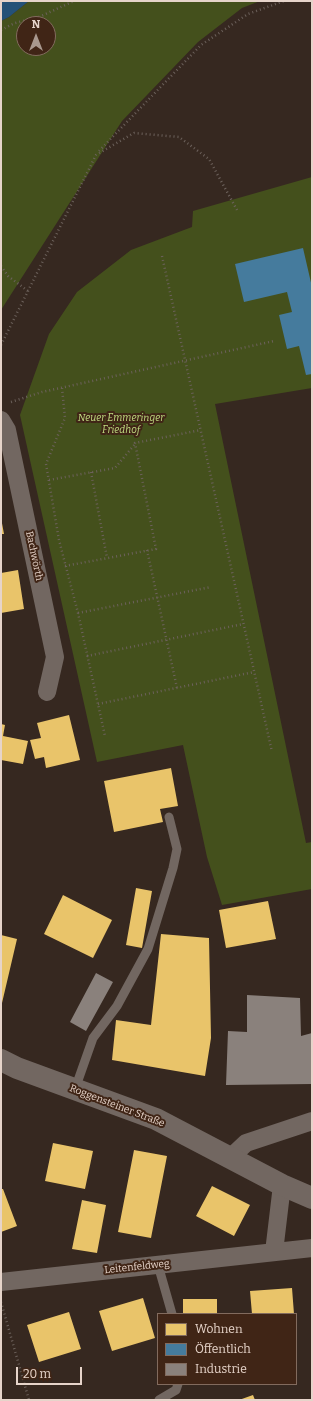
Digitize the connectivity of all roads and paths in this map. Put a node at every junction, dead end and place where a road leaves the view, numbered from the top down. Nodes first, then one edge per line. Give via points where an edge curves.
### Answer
1 (74, 1) edge
2 (284, 1) edge
3 (1, 30) edge
4 (96, 154) junction
5 (237, 210) dead end
6 (162, 256) dead end
7 (1, 266) edge
8 (28, 291) junction
9 (274, 340) dead end
10 (1, 345) edge
11 (185, 360) junction
12 (62, 388) junction
13 (8, 403) dead end
14 (1, 420) edge
15 (201, 430) junction
16 (136, 443) junction
17 (92, 472) junction
18 (49, 480) junction
19 (147, 550) junction
20 (107, 558) junction
21 (65, 566) junction
22 (211, 587) dead end
23 (158, 597) junction
24 (78, 614) junction
25 (244, 624) junction
26 (167, 639) junction
27 (87, 656) junction
28 (254, 672) junction
29 (178, 688) junction
30 (48, 692) dead end
31 (98, 704) junction
32 (105, 736) dead end
33 (272, 752) dead end
34 (169, 817) dead end
35 (1, 1060) edge
36 (75, 1090) junction
37 (312, 1121) edge
38 (230, 1158) junction
39 (282, 1185) junction
40 (312, 1198) edge
41 (312, 1248) edge
42 (274, 1252) junction
43 (158, 1265) junction
44 (1, 1282) edge
45 (1, 1302) edge
46 (172, 1313) edge
47 (178, 1385) edge
48 (29, 1400) edge
49 (159, 1400) edge

1 - 3 path via 39,18 15,23
2 - 4 path via 248,14 201,45
4 - 5 path via 134,133 179,137 209,158
4 - 8 path
6 - 11 path
7 - 8 path via 8,276
8 - 10 path
9 - 11 path
11 - 12 path
11 - 15 path
12 - 13 path
12 - 18 path via 65,418 46,464
14 - 30 street, Bachwörth via 7,430 55,657
15 - 16 path
15 - 25 path
16 - 17 path via 115,468
16 - 19 path via 156,549
17 - 18 path
17 - 20 path
18 - 21 path
19 - 20 path
19 - 23 path
20 - 21 path
21 - 24 path
22 - 23 path
23 - 24 path
23 - 26 path
24 - 27 path
25 - 26 path
25 - 28 path
26 - 27 path
26 - 29 path
27 - 31 path
28 - 29 path
28 - 33 path
29 - 31 path
31 - 32 path
34 - 36 lane via 176,855 148,949 117,1006 93,1038
35 - 36 street, Roggensteiner Straße
36 - 38 street, Roggensteiner Straße via 156,1119
37 - 38 street via 246,1143
38 - 39 street, Roggensteiner Straße
39 - 40 street, Roggensteiner Straße
39 - 42 street
41 - 42 street, Leitenfeldweg
42 - 43 street, Leitenfeldweg
43 - 44 street, Leitenfeldweg
43 - 46 lane
45 - 48 path
47 - 49 lane via 176,1390

